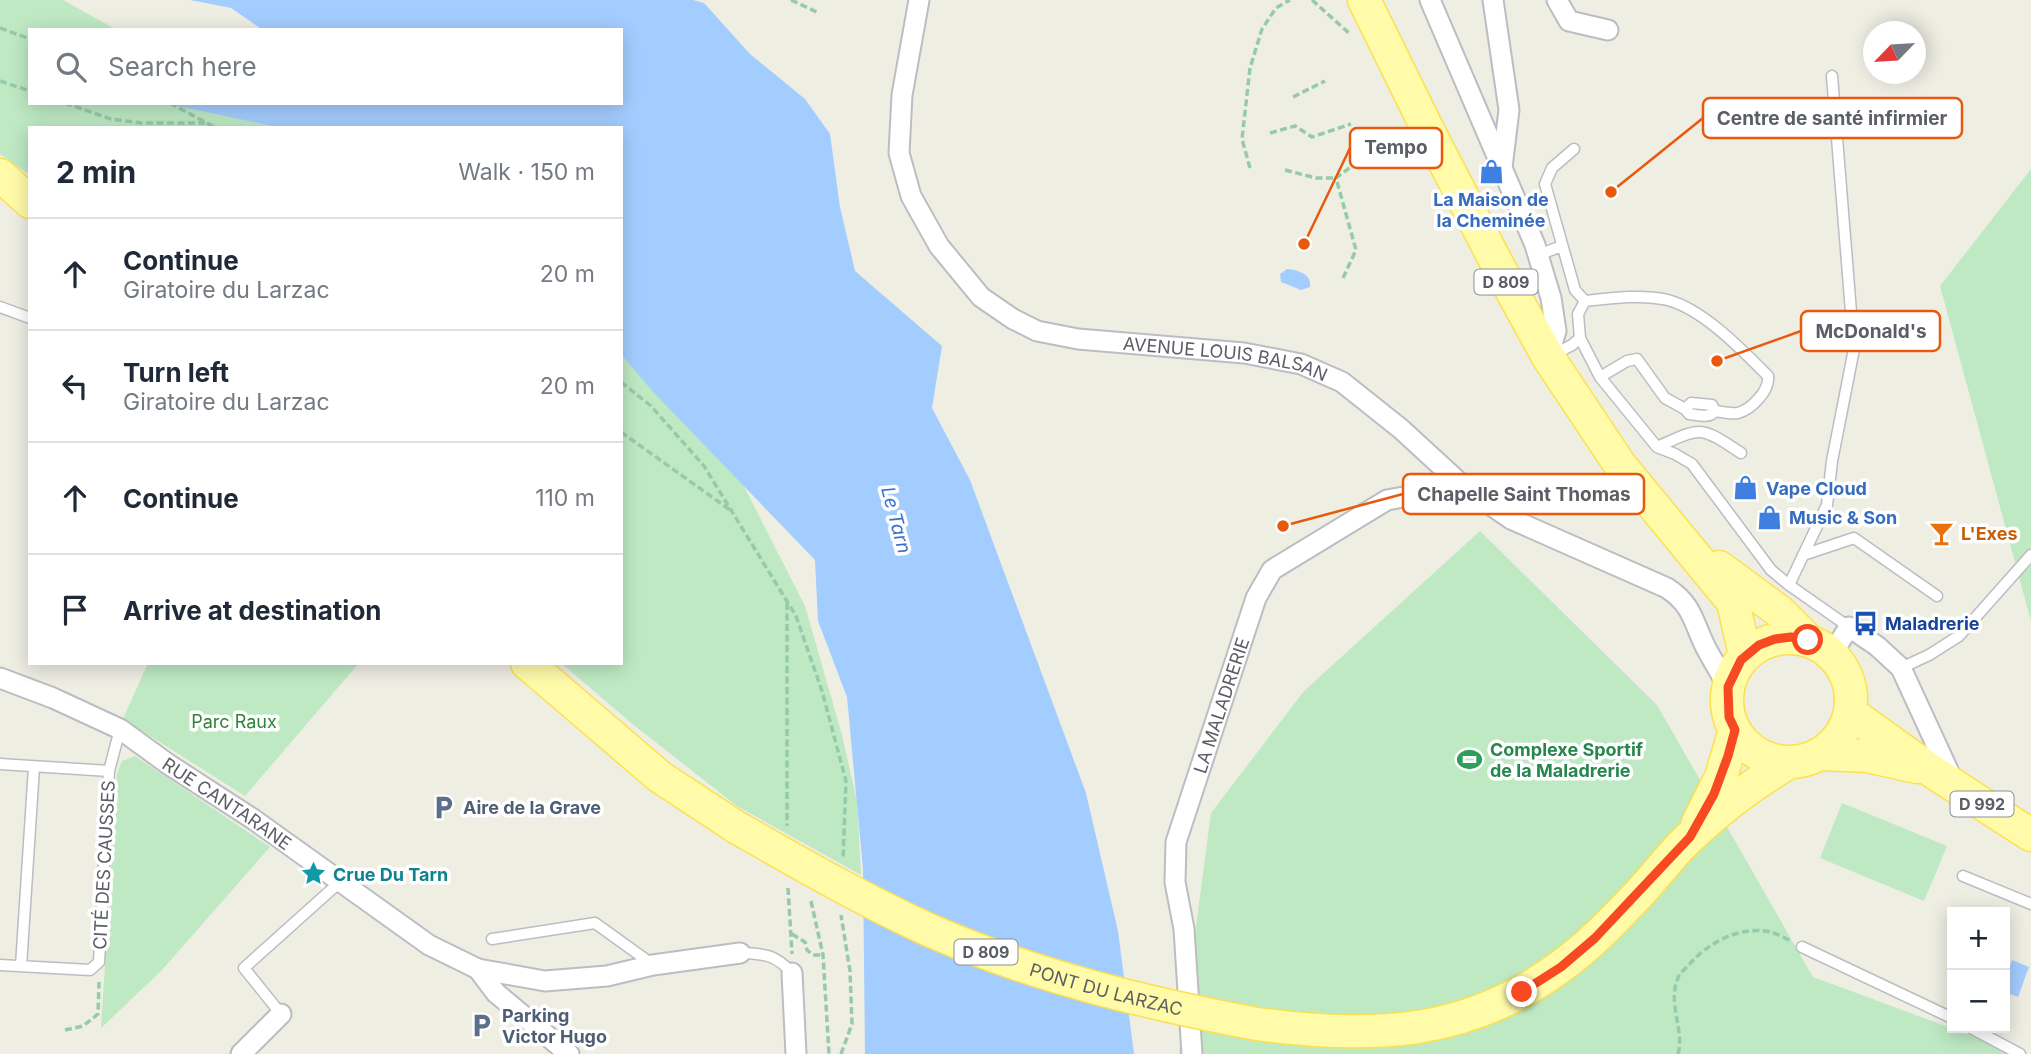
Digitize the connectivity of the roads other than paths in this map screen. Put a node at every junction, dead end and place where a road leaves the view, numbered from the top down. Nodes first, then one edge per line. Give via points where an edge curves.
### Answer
1 (919, 0) edge
2 (1364, 0) edge
3 (1430, 0) edge
4 (1493, 0) edge
5 (1557, 0) edge
6 (1608, 30) dead end
7 (1832, 76) dead end
8 (1574, 149) dead end
9 (1502, 168) junction
10 (0, 176) edge
11 (0, 195) edge
12 (28, 200) edge
13 (28, 208) edge
14 (1562, 246) junction
15 (1538, 255) junction
16 (1585, 301) junction
17 (0, 307) edge
18 (28, 317) edge
19 (1580, 338) junction
20 (1548, 357) junction
21 (1600, 377) junction
22 (1657, 447) junction
23 (1741, 453) dead end
24 (1463, 486) junction
25 (1685, 541) junction
26 (1803, 555) junction
27 (2031, 555) edge
28 (1789, 585) junction
29 (1937, 596) dead end
30 (1849, 626) junction
31 (1705, 646) junction
32 (1820, 647) junction
33 (529, 665) edge
34 (1738, 668) junction
35 (1901, 668) junction
36 (0, 678) edge
37 (1851, 713) junction
38 (120, 729) junction
39 (1735, 730) junction
40 (1822, 754) junction
41 (1788, 763) junction
42 (0, 764) edge
43 (34, 767) junction
44 (109, 771) junction
45 (1944, 779) junction
46 (2031, 835) edge
47 (1690, 837) junction
48 (1963, 876) dead end
49 (341, 881) junction
50 (2031, 904) edge
51 (492, 939) dead end
52 (1802, 947) road end
53 (740, 953) joint
54 (0, 965) edge
55 (653, 965) junction
56 (21, 966) junction
57 (478, 969) junction
58 (792, 974) joint
59 (281, 1014) joint
60 (1947, 1016) edge
61 (1980, 1033) edge
62 (241, 1054) edge
63 (569, 1054) edge
64 (796, 1054) edge
65 (1192, 1054) edge
66 (2020, 1054) edge

1 - 24 street, AVENUE LOUIS BALSAN via 902,95 899,153 911,196 939,246 981,297 1037,331 1078,339 1244,353 1301,364 1342,382
2 - 20 main road, D 809
3 - 9 street
4 - 9 street via 1508,110
5 - 6 street via 1569,21
7 - 26 lane via 1854,349 1827,505
8 - 14 lane via 1552,168 1545,184
9 - 15 street
10 - 12 main road
11 - 13 main road
14 - 15 lane
14 - 16 lane via 1575,290
15 - 20 street via 1556,331
16 - 19 lane via 1578,314
16 - 21 lane via 1666,300 1691,309 1768,376 1766,389 1738,413 1715,411 1704,403 1691,403 1685,409 1665,398 1637,359
17 - 18 lane
19 - 20 lane
19 - 21 lane
20 - 25 main road, D 809 via 1620,465
21 - 22 lane
22 - 23 lane via 1693,430 1713,434
22 - 28 lane via 1692,464 1771,570
24 - 31 street, AVENUE LOUIS BALSAN via 1511,519 1667,588 1690,609
24 - 65 street, LA MALADRERIE via 1387,500 1272,570 1256,598 1176,842 1175,882 1184,929
25 - 32 main road, D 809
25 - 34 main road, D 809 via 1733,602
26 - 28 lane
26 - 29 lane via 1854,538
27 - 35 lane via 1959,636
28 - 30 lane
30 - 32 street
30 - 35 street
31 - 34 street
31 - 34 street, AVENUE LOUIS BALSAN
32 - 34 main road via 1791,637 1775,639 1759,645
32 - 37 main road via 1845,671 1852,691
33 - 47 main road, PONT DU LARZAC / D 809, bridge via 660,777 736,827 930,930 1080,985 1257,1024 1354,1033 1395,1031 1483,1010 1561,967 1635,898
34 - 39 main road via 1729,717
35 - 45 street
36 - 38 street, RUE CANTARANE
37 - 40 main road via 1840,736
37 - 45 main road, D 992
38 - 44 lane, CITÉ DES CAUSSES
38 - 49 street, RUE CANTARANE
39 - 41 main road via 1748,747
39 - 47 main road, D 809 via 1721,777
40 - 41 main road
40 - 45 main road, D 992 via 1867,756
41 - 47 main road, D 809 via 1753,784
42 - 43 lane, CITÉ DES CAUSSES
43 - 44 lane, CITÉ DES CAUSSES
43 - 56 lane
44 - 56 lane, CITÉ DES CAUSSES via 99,962 90,970
45 - 46 main road, D 992
48 - 50 lane
49 - 57 street, RUE CANTARANE via 429,945
49 - 59 lane via 244,968
51 - 55 lane via 595,923
52 - 60 lane
53 - 55 street, RUE CANTARANE
53 - 58 lane via 780,960
54 - 56 lane, CITÉ DES CAUSSES
55 - 57 street, RUE CANTARANE via 607,976 545,981
57 - 63 street, RUE CANTARANE via 496,992
58 - 64 street
59 - 62 street
61 - 66 lane

